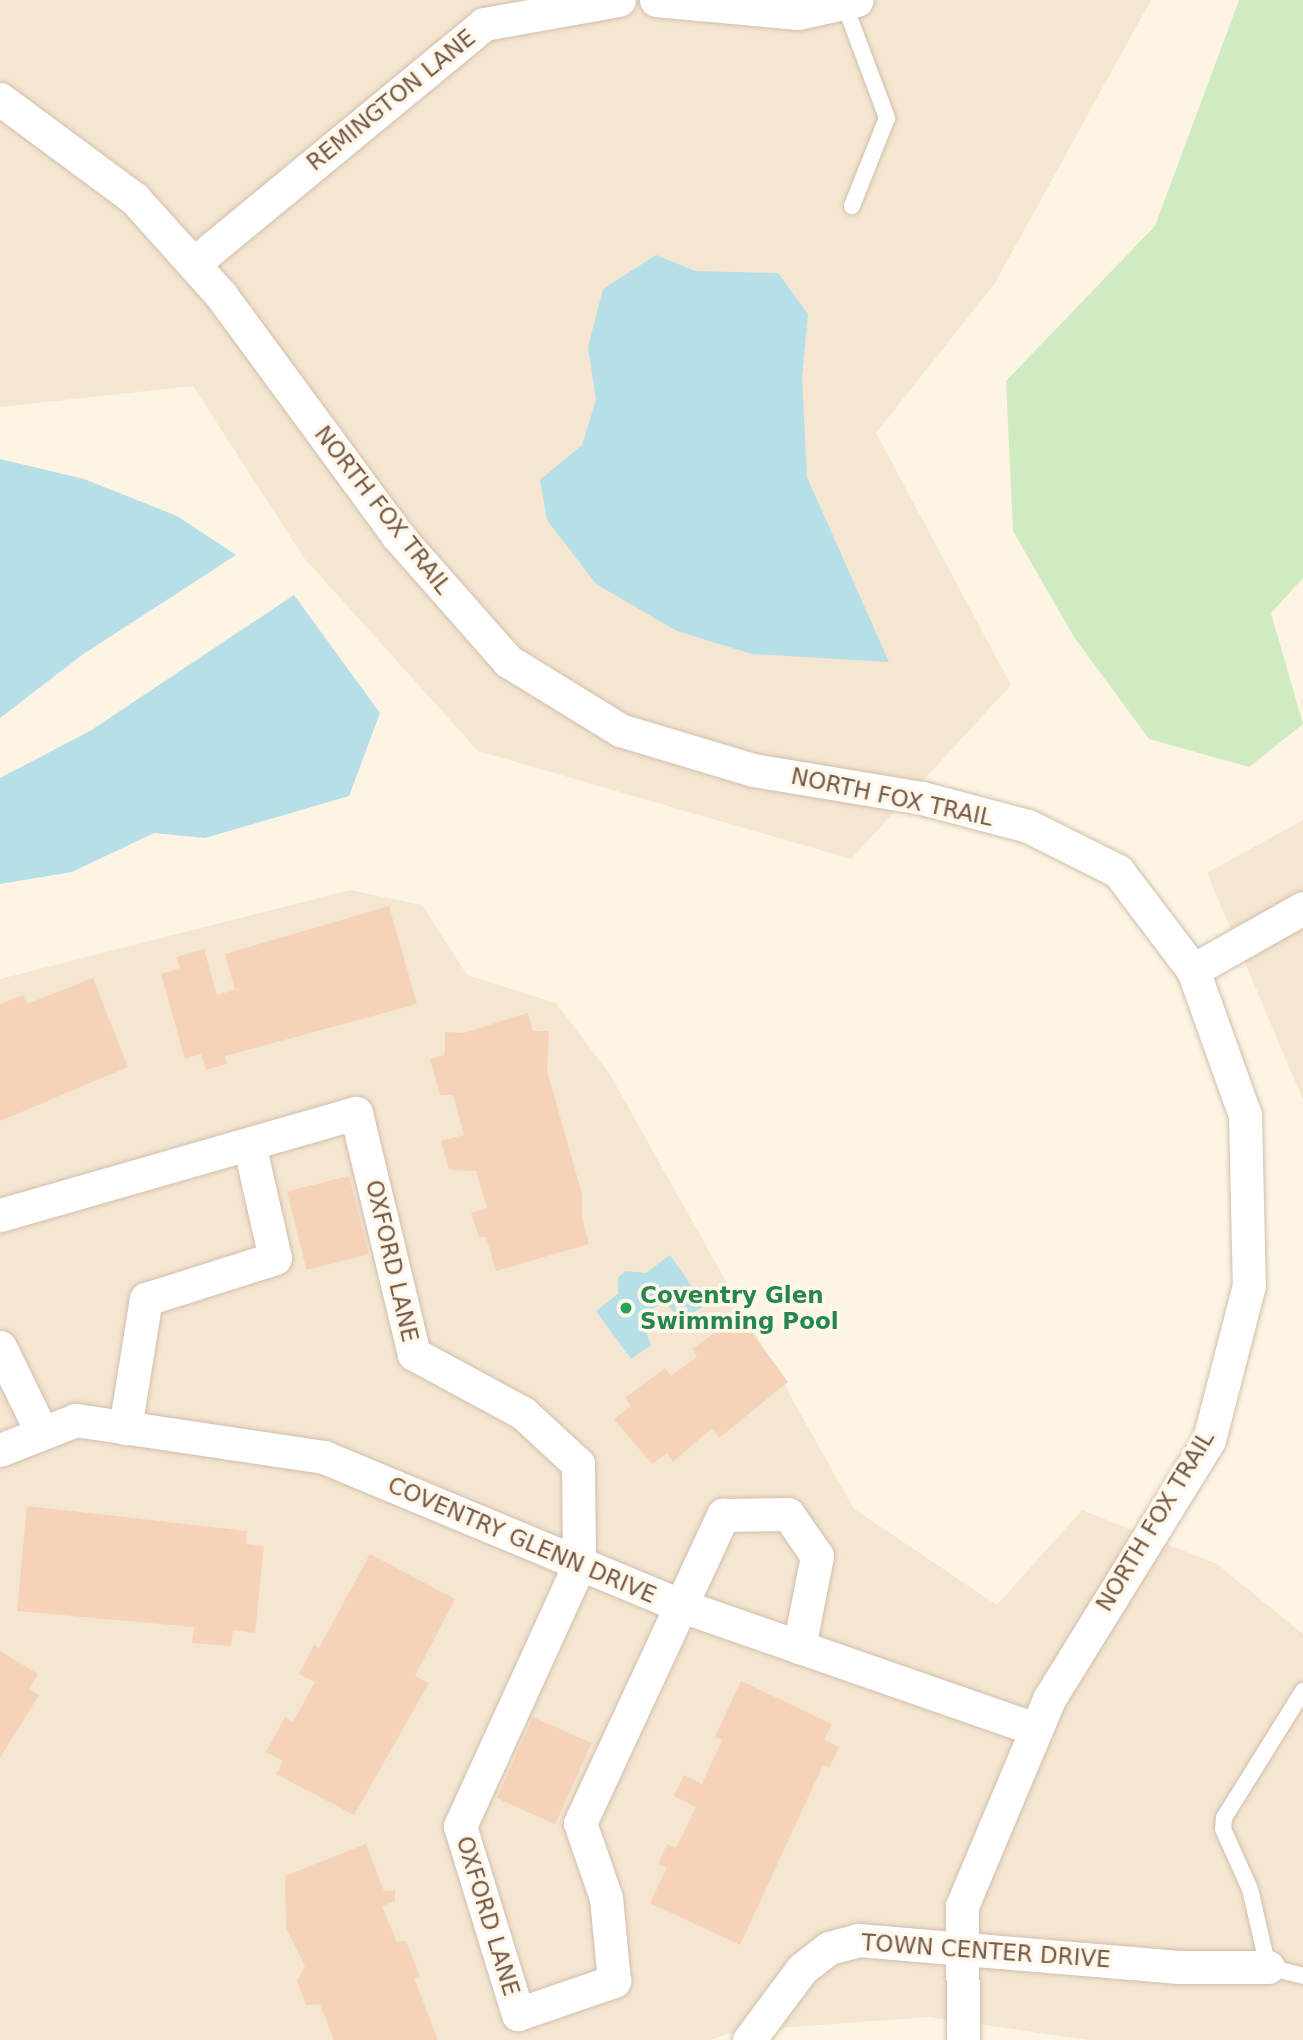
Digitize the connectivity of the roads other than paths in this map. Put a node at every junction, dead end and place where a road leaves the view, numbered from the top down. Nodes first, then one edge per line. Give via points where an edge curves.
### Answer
1 (656, 0) edge
2 (599, 2) edge
3 (851, 3) edge
4 (0, 99) edge
5 (852, 206) dead end
6 (193, 264) junction
7 (1303, 908) edge
8 (1193, 970) junction
9 (250, 1144) junction
10 (0, 1215) edge
11 (0, 1347) edge
12 (125, 1428) junction
13 (42, 1433) junction
14 (0, 1450) edge
15 (579, 1566) junction
16 (682, 1606) junction
17 (799, 1647) junction
18 (1303, 1691) edge
19 (1037, 1729) junction
20 (960, 1950) junction
21 (1268, 1967) junction
22 (1303, 1976) edge
23 (749, 2040) edge
24 (963, 2040) edge

1 - 3 street via 798,13
2 - 6 street, REMINGTON LANE via 484,24
3 - 5 lane via 887,118
4 - 6 street, NORTH FOX TRAIL via 134,198
6 - 8 street, NORTH FOX TRAIL via 221,295 397,536 508,661 620,730 753,769 922,798 1028,826 1118,871
7 - 8 street
8 - 19 street, NORTH FOX TRAIL via 1245,1115 1249,1285 1209,1440 1127,1567 1049,1699
9 - 10 street, OXFORD LANE
9 - 12 street via 275,1258 146,1299
9 - 15 street, OXFORD LANE via 356,1113 414,1354 523,1412 579,1464
11 - 13 street
12 - 13 street, COVENTRY GLENN DRIVE via 76,1420
12 - 15 street, COVENTRY GLENN DRIVE via 324,1457
13 - 14 street, COVENTRY GLENN DRIVE
15 - 16 street, COVENTRY GLENN DRIVE
15 - 16 street, OXFORD LANE via 460,1826 518,2014 614,1981 606,1898 580,1823
16 - 17 street, COVENTRY GLENN DRIVE
16 - 17 street, OXFORD LANE via 723,1515 788,1514 817,1556
17 - 19 street, COVENTRY GLENN DRIVE
18 - 21 lane via 1224,1818 1223,1829 1250,1889
19 - 20 street, NORTH FOX TRAIL via 962,1906
20 - 21 street, TOWN CENTER DRIVE via 1180,1966
20 - 23 street, TOWN CENTER DRIVE via 858,1940 829,1948 802,1969
20 - 24 street, NORTH FOX TRAIL
21 - 22 lane

